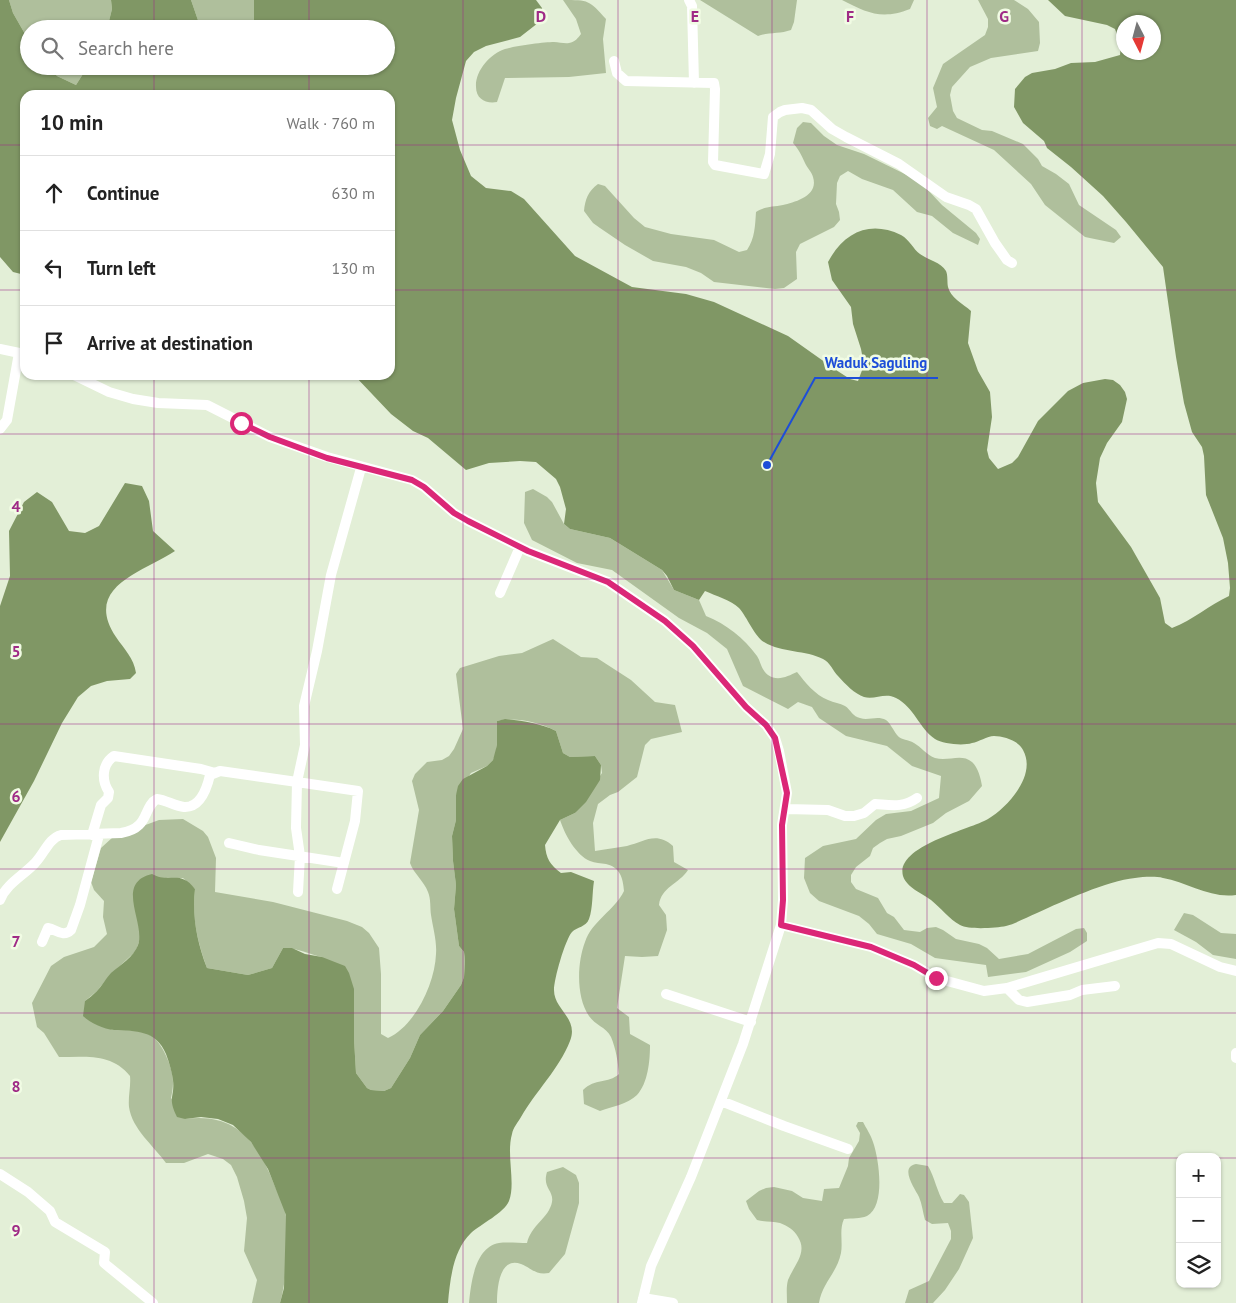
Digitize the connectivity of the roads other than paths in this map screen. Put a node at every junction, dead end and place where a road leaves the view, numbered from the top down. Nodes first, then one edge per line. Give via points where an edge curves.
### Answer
1 (689, 0) edge
2 (614, 61) dead end
3 (694, 83) junction
4 (1012, 263) dead end
5 (0, 349) edge
6 (20, 354) edge
7 (20, 363) edge
8 (84, 380) edge
9 (0, 429) edge
10 (361, 468) junction
11 (520, 547) junction
12 (500, 593) dead end
13 (215, 772) junction
14 (297, 782) junction
15 (918, 798) dead end
16 (786, 809) junction
17 (95, 835) junction
18 (229, 843) dead end
19 (300, 856) junction
20 (344, 863) junction
21 (337, 889) dead end
22 (298, 892) dead end
23 (0, 900) edge
24 (781, 925) junction
25 (42, 942) dead end
26 (1236, 971) edge
27 (1115, 986) dead end
28 (1008, 988) junction
29 (666, 994) dead end
30 (751, 1022) junction
31 (1236, 1053) edge
32 (1236, 1058) edge
33 (721, 1101) junction
34 (848, 1149) dead end
35 (0, 1174) edge
36 (643, 1301) edge
37 (154, 1303) edge
38 (673, 1303) edge

1 - 3 street via 692,6
2 - 3 street via 617,73 626,80
3 - 4 street via 715,84 715,165 764,174 770,154 773,117 780,112 806,108 827,125 899,164 946,197 976,209 995,243
5 - 6 street
7 - 9 street via 7,420
8 - 10 street via 133,399 207,405 270,437
10 - 11 street via 412,480 454,513
10 - 14 street via 331,575 304,706 305,745
11 - 12 street
11 - 16 street via 608,582 665,621 693,646 775,738 787,793
13 - 14 street
13 - 17 street via 199,801 193,805 185,807 155,800 139,825 129,831
13 - 17 street via 114,756 106,764 103,779 109,792 101,805
14 - 19 street via 296,828
14 - 20 street via 358,791 355,821
15 - 16 street via 899,806 875,804 854,816 821,809
16 - 24 street via 782,825
17 - 23 street via 55,837
17 - 25 street via 71,930 63,934 49,928
18 - 19 street
19 - 20 street
19 - 22 street
20 - 21 street
24 - 28 street via 871,947 936,978 984,990
24 - 30 street
26 - 28 street via 1171,944 1158,942
27 - 28 street via 1027,1002 1019,1000
29 - 30 street
30 - 33 street
31 - 32 street
33 - 34 street
33 - 36 street via 651,1266
35 - 37 street via 28,1192 50,1211 56,1222 106,1252 104,1263
36 - 38 street

